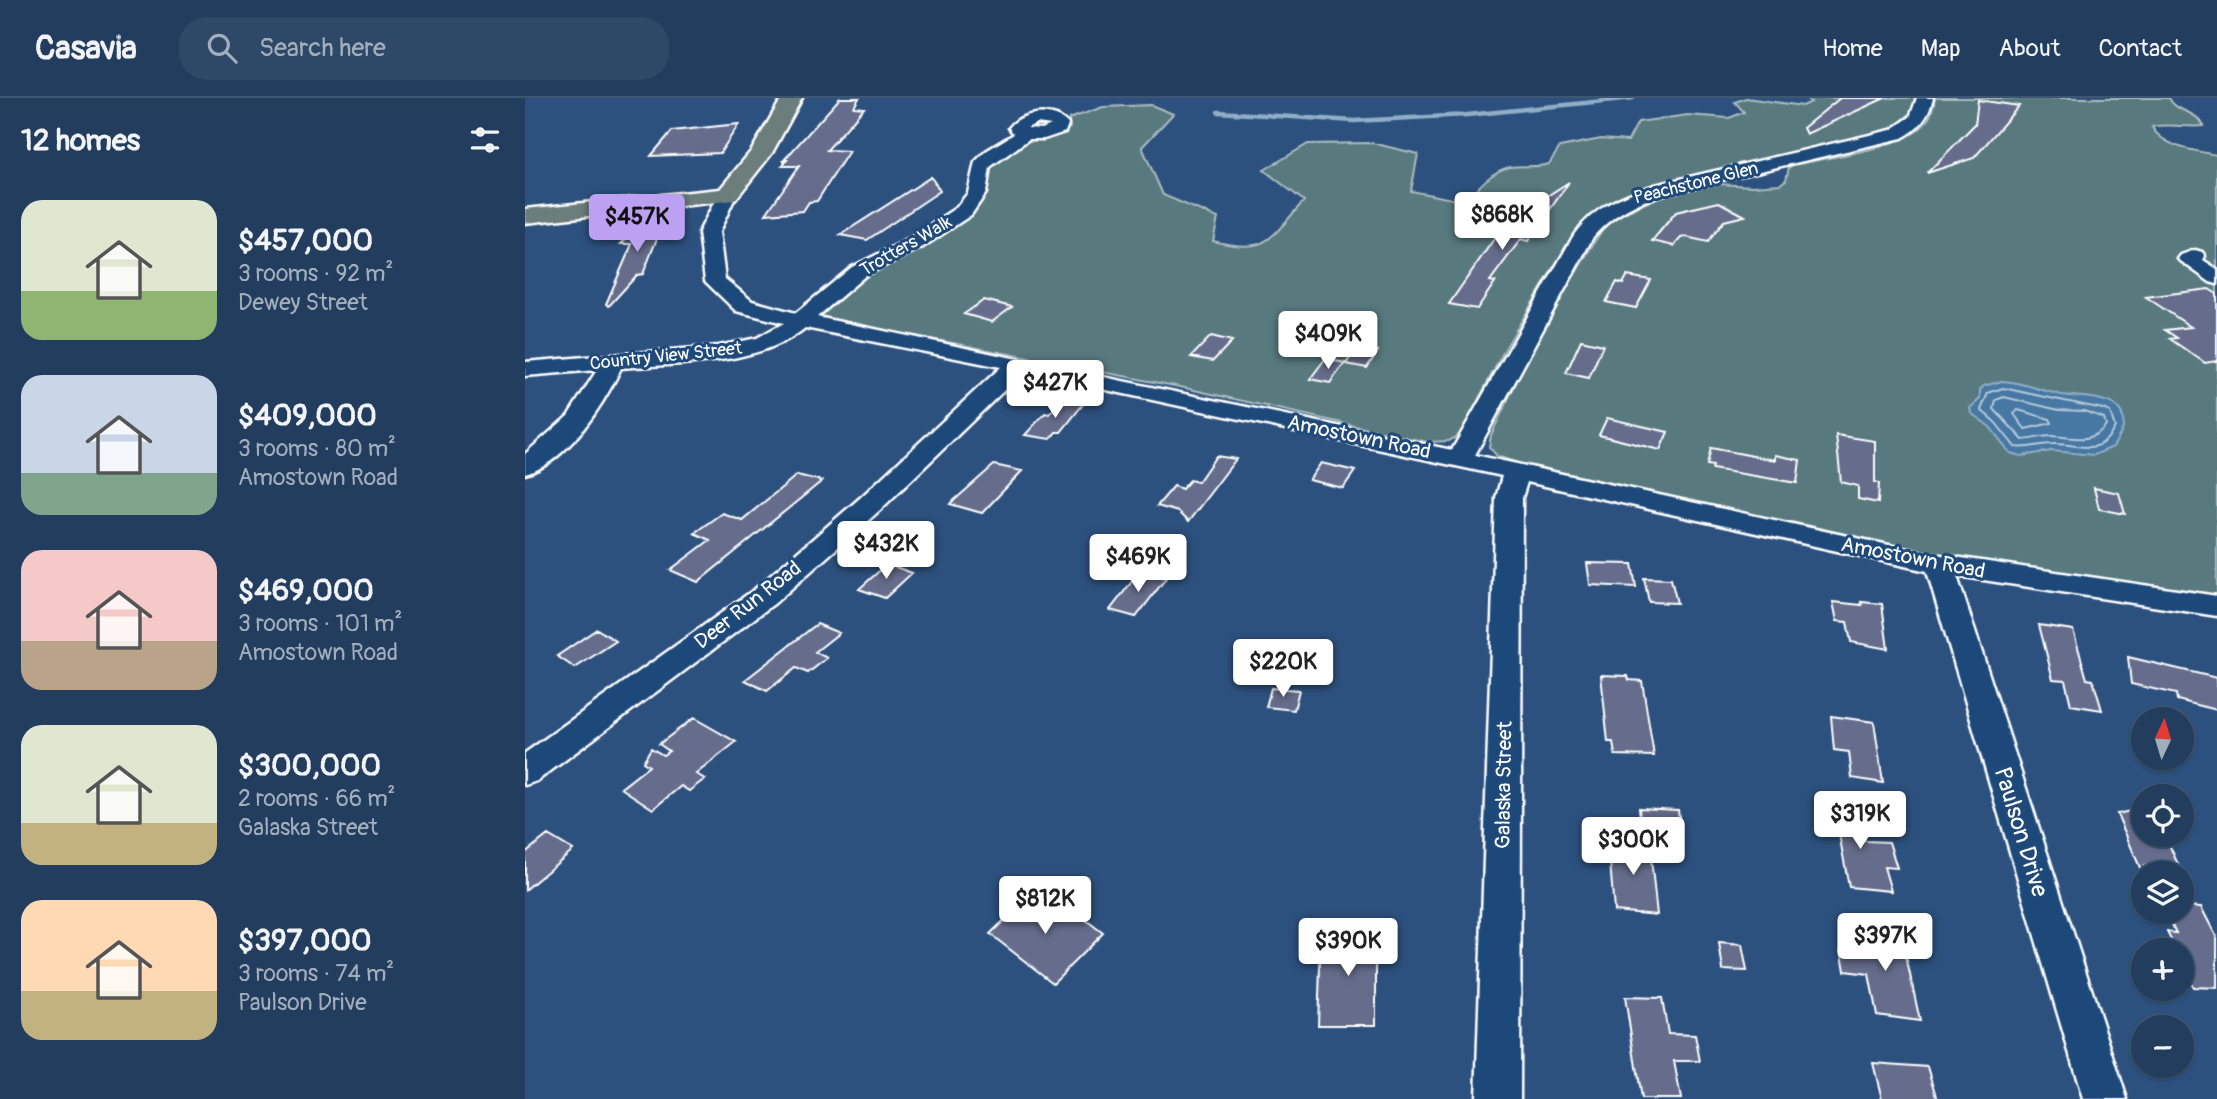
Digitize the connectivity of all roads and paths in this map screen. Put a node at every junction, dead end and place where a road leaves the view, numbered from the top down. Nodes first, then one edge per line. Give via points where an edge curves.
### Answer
1 (792, 98) edge
2 (1925, 98) edge
3 (1025, 134) dead end
4 (727, 195) junction
5 (525, 216) edge
6 (2195, 256) dead end
7 (2217, 278) edge
8 (799, 320) junction
9 (612, 363) junction
10 (1018, 364) junction
11 (525, 369) edge
12 (1460, 458) junction
13 (525, 466) edge
14 (1516, 472) junction
15 (1938, 565) junction
16 (2217, 607) edge
17 (525, 771) edge
18 (1498, 1099) edge
19 (2105, 1099) edge

1 - 4 main road, Amostown Road via 761,153
2 - 12 street, Peachstone Glen via 1916,122 1896,134 1632,199 1608,211 1591,226
3 - 8 street, Trotters Walk via 986,160 977,193 964,211 916,243 859,271
4 - 5 main road
4 - 8 street, Amostown Road via 709,232 715,281 744,306
6 - 7 street via 2188,259
8 - 9 street, Country View Street via 780,336 750,347
8 - 10 street, Amostown Road
9 - 11 street, Country View Street
9 - 13 street via 577,423
10 - 12 street, Amostown Road
10 - 17 street, Deer Run Road via 765,596
12 - 14 street, Amostown Road
14 - 15 street, Amostown Road
14 - 18 street, Galaska Street via 1509,498
15 - 16 street, Amostown Road
15 - 19 street, Paulson Drive

